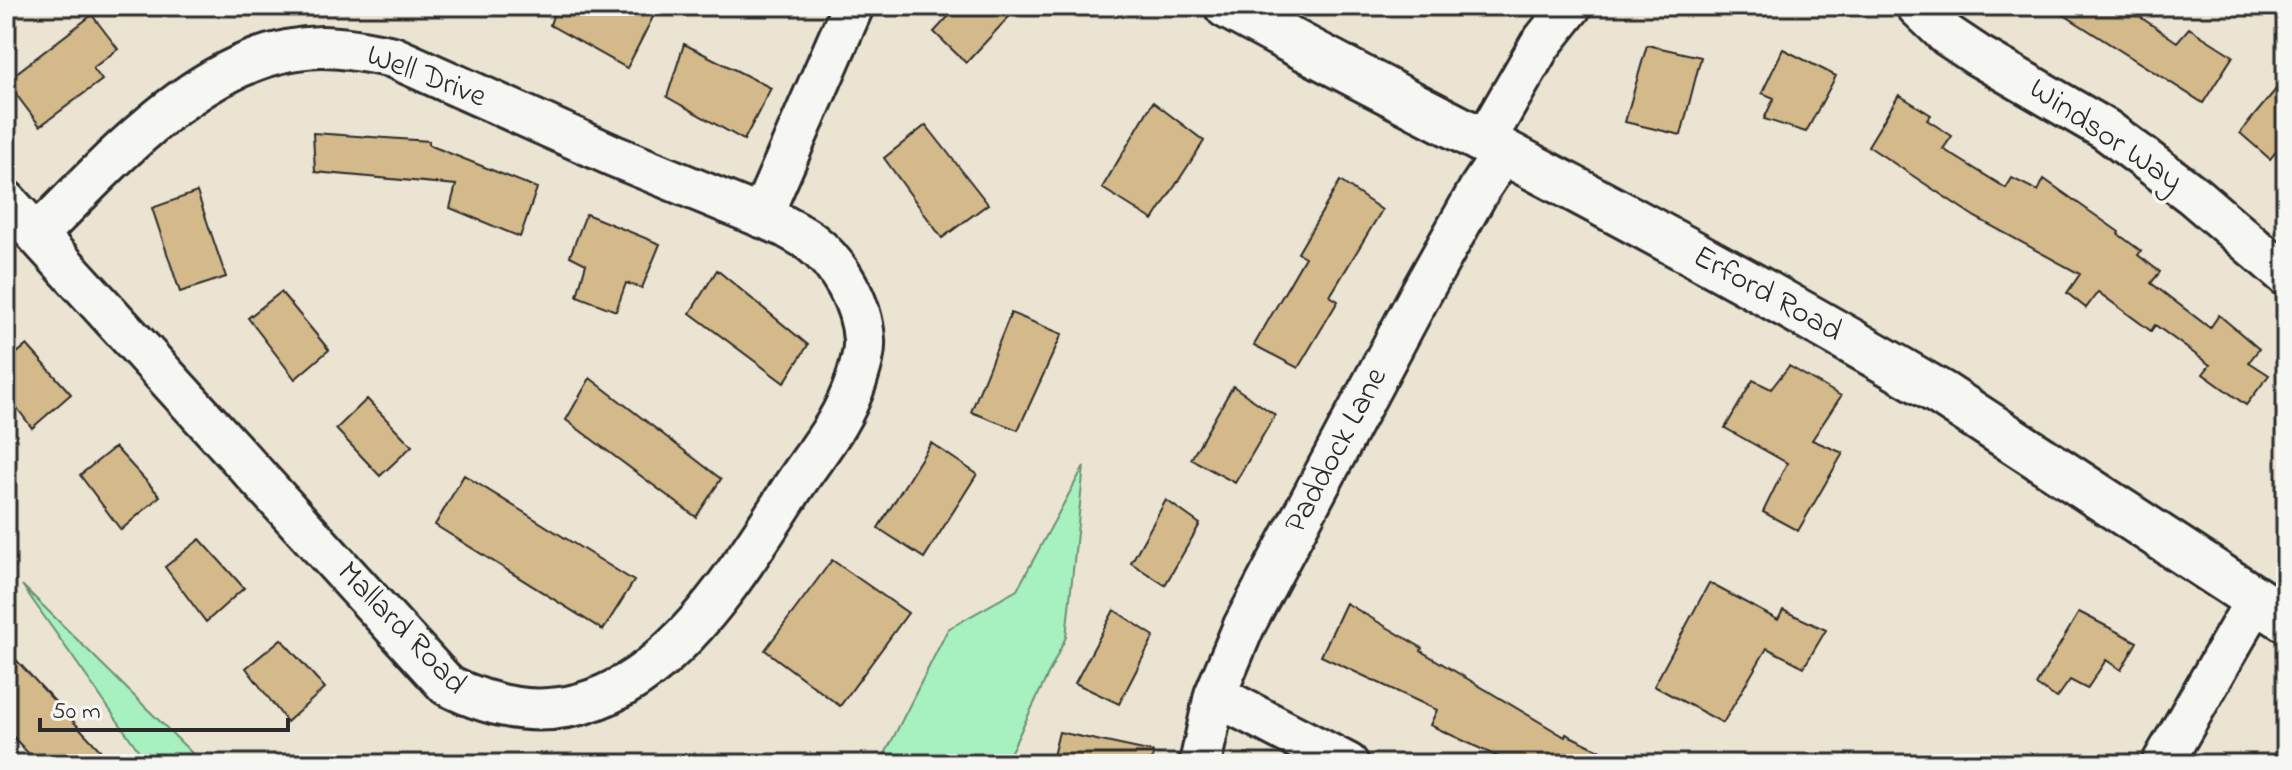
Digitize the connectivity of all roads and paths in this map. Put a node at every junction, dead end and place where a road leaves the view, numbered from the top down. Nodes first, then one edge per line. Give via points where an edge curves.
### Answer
1 (853, 6) edge
2 (1227, 6) edge
3 (1571, 6) edge
4 (1917, 6) edge
5 (1494, 147) junction
6 (6, 201) edge
7 (761, 217) junction
8 (37, 235) junction
9 (2286, 275) edge
10 (2271, 610) edge
11 (1215, 695) junction
12 (1200, 764) edge
13 (1348, 764) edge
14 (2162, 764) edge

1 - 7 street
2 - 5 street, Erford Road
3 - 5 street, Paddock Lane via 1540,45
4 - 9 street, Windsor Way via 1977,55 2105,129
5 - 10 street, Erford Road via 1942,394
5 - 11 street, Paddock Lane via 1480,188 1244,626
6 - 8 street, Mallard Road
7 - 8 street, Well Drive via 393,57 322,47 278,53 214,79 131,143
7 - 8 street, Mallard Road via 811,242 851,292 864,340 849,404 740,570 659,673 595,714 536,721 499,713 447,685
10 - 14 street
11 - 12 street, Paddock Lane
11 - 13 street

